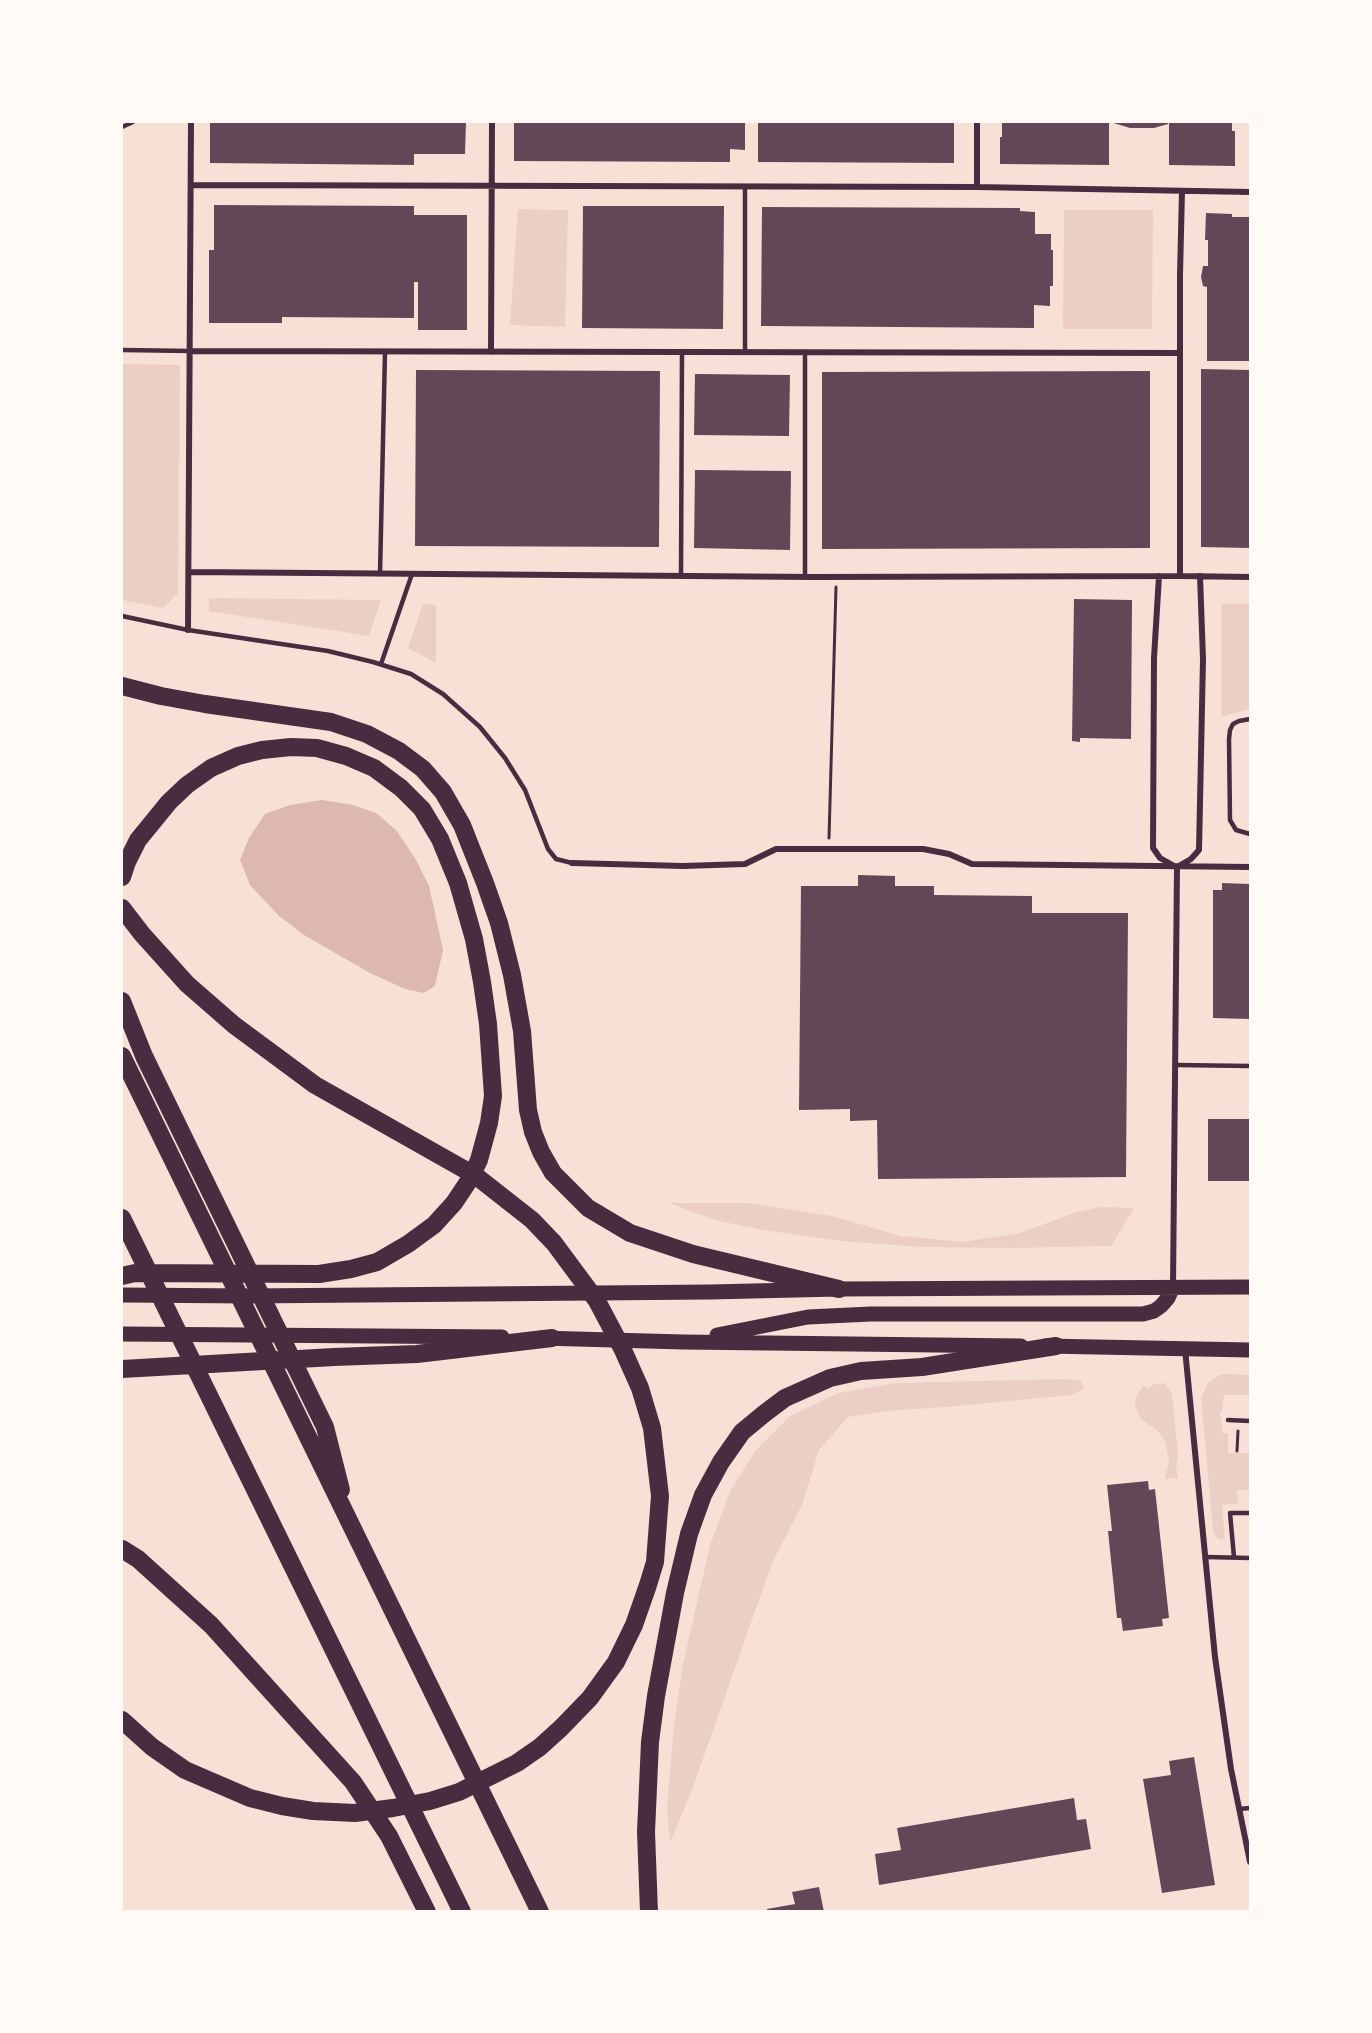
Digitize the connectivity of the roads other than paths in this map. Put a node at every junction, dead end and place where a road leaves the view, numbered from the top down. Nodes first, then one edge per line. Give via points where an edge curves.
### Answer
1 (133, 122) edge
2 (191, 122) edge
3 (492, 122) edge
4 (977, 122) edge
5 (122, 128) edge
6 (191, 185) junction
7 (492, 187) junction
8 (745, 187) junction
9 (977, 187) junction
10 (1182, 191) junction
11 (1251, 192) edge
12 (122, 350) edge
13 (190, 351) junction
14 (682, 351) junction
15 (745, 351) junction
16 (385, 352) junction
17 (491, 352) junction
18 (805, 352) junction
19 (1180, 353) junction
20 (189, 572) junction
21 (380, 574) junction
22 (412, 574) junction
23 (681, 576) junction
24 (1159, 576) junction
25 (1180, 576) junction
26 (1200, 576) junction
27 (805, 577) junction
28 (1251, 578) edge
29 (122, 616) edge
30 (188, 630) junction
31 (381, 664) junction
32 (122, 686) edge
33 (1251, 719) edge
34 (1251, 834) edge
35 (572, 863) joint
36 (1177, 867) junction
37 (1251, 867) edge
38 (122, 877) edge
39 (122, 908) edge
40 (122, 1001) edge
41 (122, 1056) edge
42 (1176, 1065) junction
43 (1251, 1066) edge
44 (122, 1218) edge
45 (122, 1276) edge
46 (1173, 1287) junction
47 (1251, 1287) edge
48 (839, 1289) junction
49 (122, 1295) edge
50 (122, 1334) edge
51 (552, 1338) junction
52 (683, 1342) junction
53 (1056, 1346) junction
54 (1185, 1348) junction
55 (1251, 1350) edge
56 (122, 1369) edge
57 (1228, 1420) dead end
58 (1251, 1421) edge
59 (1251, 1513) edge
60 (350, 1526) junction
61 (122, 1549) edge
62 (1205, 1557) junction
63 (1234, 1557) junction
64 (1251, 1558) edge
65 (122, 1720) edge
66 (1251, 1808) edge
67 (1239, 1809) junction
68 (1251, 1862) edge
69 (427, 1911) edge
70 (462, 1911) edge
71 (540, 1911) edge
72 (650, 1911) edge

1 - 5 lane
2 - 6 street
3 - 7 street
4 - 9 street
6 - 7 street
6 - 13 street
7 - 8 street
7 - 17 street
8 - 9 street
8 - 15 lane
9 - 10 street
10 - 11 street
10 - 19 street
12 - 13 lane
13 - 16 street
13 - 20 street
14 - 15 street
14 - 17 street
14 - 23 lane
15 - 18 street
16 - 17 street
16 - 21 lane
18 - 19 street
18 - 27 lane
19 - 25 street
20 - 21 street
20 - 30 street
21 - 22 street
22 - 23 street
22 - 31 lane
23 - 27 street
24 - 25 street
24 - 27 street
24 - 36 street via 1154,658 1153,848 1160,858
25 - 26 street
26 - 28 street
26 - 36 street via 1203,659 1199,850
29 - 30 lane
30 - 31 lane via 328,651
31 - 35 lane via 411,674 443,694 480,727 525,790 548,849 556,859
32 - 48 highway via 205,704 331,722 367,734 423,769 443,792 462,825 499,923 522,1031 528,1110 533,1132 553,1173 588,1208 630,1233 693,1254
33 - 34 lane via 1233,724 1230,730 1230,820 1236,830
35 - 36 street via 745,864 776,849 829,849 934,850 972,864
36 - 37 street
36 - 42 street
38 - 45 highway via 138,840 169,802 203,774 238,756 291,747 317,748 374,768 422,809 440,839 458,883 482,982 493,1096 479,1160 454,1203 434,1225 377,1262 319,1274
39 - 65 highway via 187,984 234,1025 315,1085 476,1176 532,1220 597,1301 632,1369 652,1428 660,1496 655,1562 634,1625 616,1662 590,1698 540,1747 459,1792 430,1801 355,1813 282,1806 240,1794 185,1770
40 - 60 highway via 144,1056 322,1420
41 - 60 highway
42 - 43 lane
42 - 46 street
44 - 70 highway
46 - 47 main road
46 - 48 main road
46 - 52 main road via 1161,1306 1143,1314 808,1317
48 - 49 main road
50 - 51 main road
51 - 52 main road
51 - 56 highway via 417,1354
52 - 53 main road
53 - 54 main road
53 - 72 highway via 830,1378 785,1398 742,1432 703,1495 675,1593 650,1742 646,1833
54 - 55 main road
54 - 62 street
57 - 58 lane
59 - 63 lane via 1230,1513
60 - 71 highway
61 - 69 highway via 211,1625 353,1782 389,1836
62 - 63 lane
62 - 67 street via 1220,1702
63 - 64 lane
66 - 67 lane
67 - 68 street

